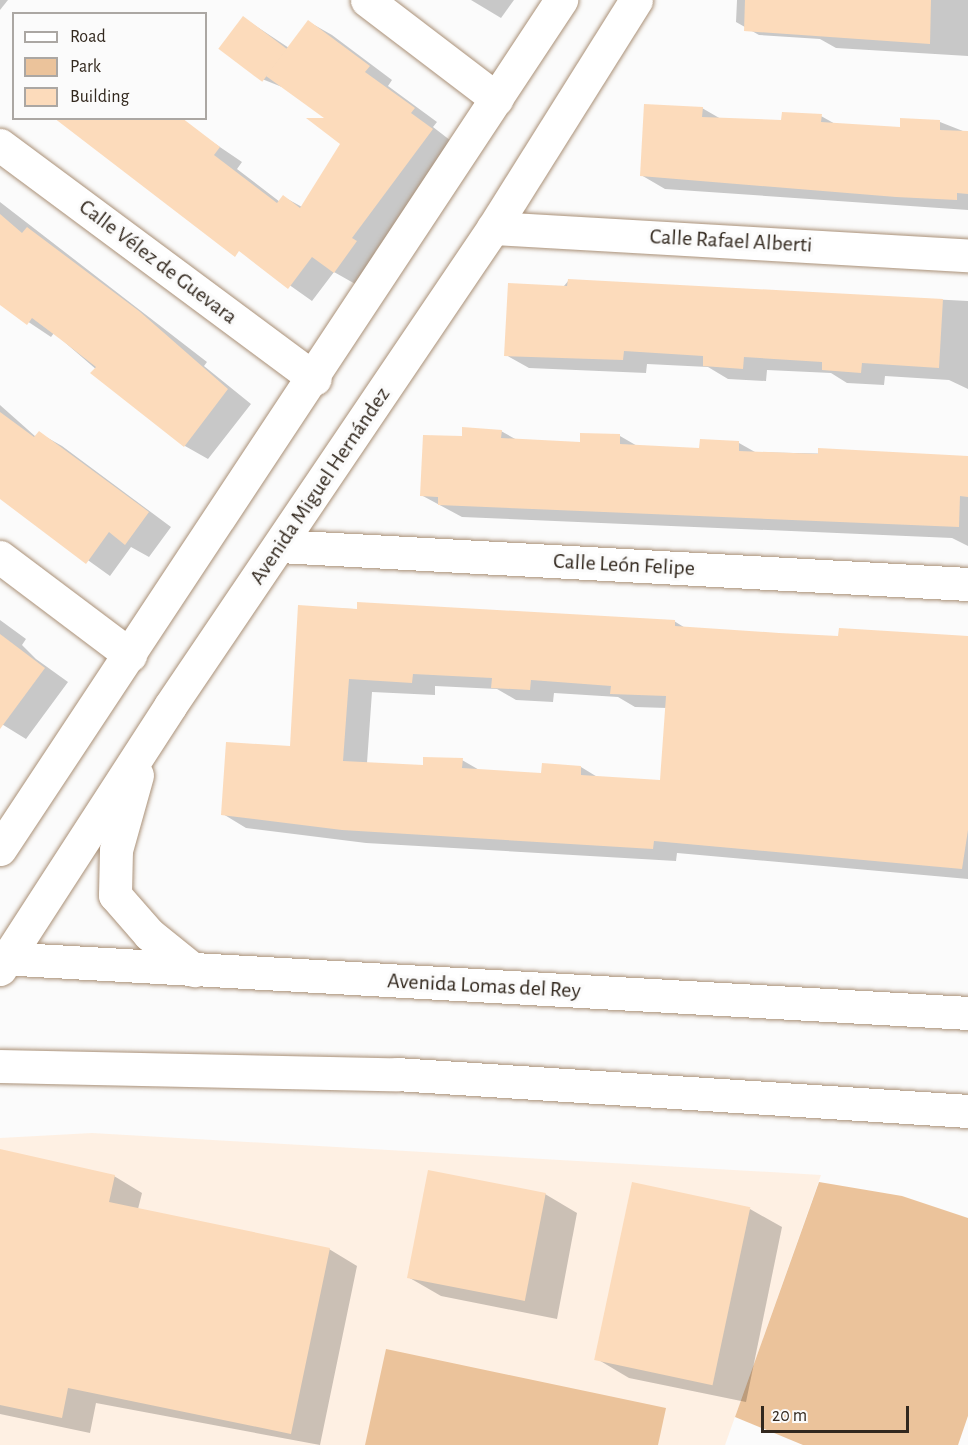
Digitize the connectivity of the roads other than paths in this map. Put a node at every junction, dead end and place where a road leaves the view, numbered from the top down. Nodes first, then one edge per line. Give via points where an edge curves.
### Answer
1 (367, 0) edge
2 (561, 0) edge
3 (636, 0) edge
4 (497, 99) junction
5 (0, 145) edge
6 (493, 228) junction
7 (968, 255) edge
8 (315, 379) junction
9 (280, 546) junction
10 (0, 557) edge
11 (968, 584) edge
12 (130, 655) junction
13 (145, 745) junction
14 (0, 849) edge
15 (2, 962) edge
16 (194, 970) junction
17 (968, 1014) edge
18 (0, 1066) edge
19 (968, 1111) edge

1 - 4 street
2 - 4 street
3 - 6 street, Avenida Miguel Hernández
4 - 8 street
5 - 8 street, Calle Vélez de Guevara
6 - 7 street, Calle Rafael Alberti
6 - 9 street, Avenida Miguel Hernández
8 - 12 street
9 - 11 street, Calle León Felipe
9 - 13 street, Avenida Miguel Hernández
10 - 12 street
12 - 14 street
13 - 15 street, Avenida Miguel Hernández
13 - 16 street via 116,850 115,895 149,934
15 - 16 street, Avenida Lomas del Rey
16 - 17 street, Avenida Lomas del Rey
18 - 19 street via 396,1074

